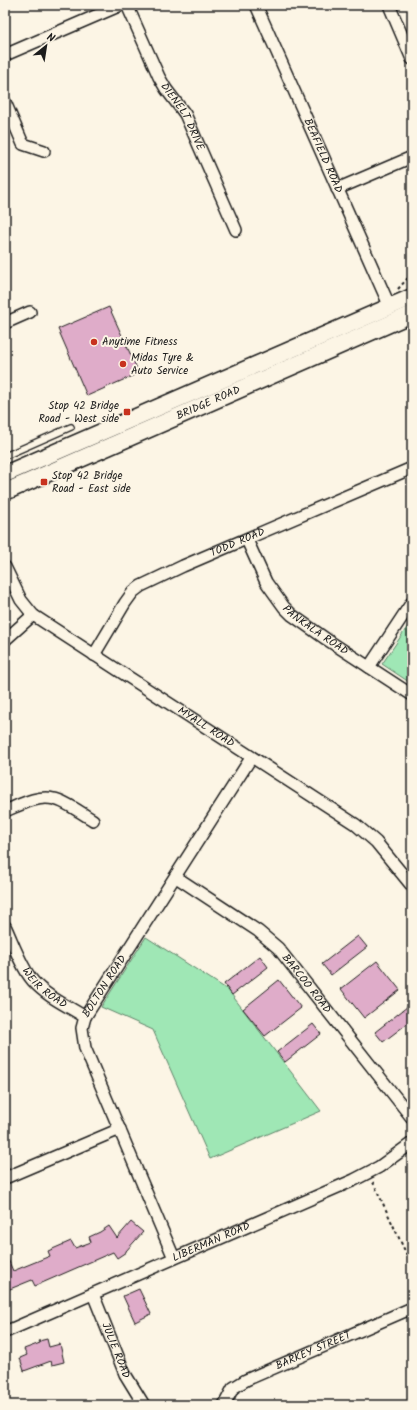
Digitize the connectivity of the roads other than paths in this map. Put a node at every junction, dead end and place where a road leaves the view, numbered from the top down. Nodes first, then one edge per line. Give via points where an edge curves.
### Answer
1 (121, 5) edge
2 (127, 5) edge
3 (256, 5) edge
4 (389, 5) edge
5 (5, 55) edge
6 (412, 59) edge
7 (5, 102) edge
8 (44, 151) dead end
9 (412, 157) edge
10 (337, 189) junction
11 (236, 230) dead end
12 (412, 297) edge
13 (393, 307) junction
14 (30, 312) dead end
15 (412, 314) edge
16 (5, 323) edge
17 (71, 427) dead end
18 (5, 456) edge
19 (412, 468) edge
20 (5, 474) edge
21 (5, 492) edge
22 (247, 540) junction
23 (5, 567) edge
24 (412, 602) edge
25 (33, 615) junction
26 (5, 640) edge
27 (94, 655) junction
28 (370, 667) junction
29 (412, 695) edge
30 (251, 758) junction
31 (5, 811) edge
32 (93, 820) dead end
33 (176, 877) junction
34 (412, 886) edge
35 (5, 926) edge
36 (85, 1017) junction
37 (412, 1118) edge
38 (120, 1129) junction
39 (412, 1143) edge
40 (5, 1178) edge
41 (174, 1258) junction
42 (93, 1294) junction
43 (412, 1308) edge
44 (5, 1332) edge
45 (144, 1405) edge
46 (224, 1405) edge

1 - 5 street
2 - 11 street, DIENELT DRIVE via 159,77 185,114
3 - 10 street, BEAFIELD ROAD
4 - 6 street
7 - 8 street via 23,144
9 - 10 street
10 - 13 street, BEAFIELD ROAD
12 - 13 main road, BRIDGE ROAD
13 - 15 main road, BRIDGE ROAD
13 - 20 main road, BRIDGE ROAD
13 - 21 main road, BRIDGE ROAD
14 - 16 street
17 - 18 lane
19 - 22 street, TODD ROAD
22 - 27 street, TODD ROAD via 137,588
22 - 28 street, PANKALA ROAD via 266,582 292,615
23 - 25 street, MYALL ROAD via 21,600
24 - 28 street
25 - 26 street
25 - 27 street, MYALL ROAD
27 - 30 street, MYALL ROAD
28 - 29 street, PANKALA ROAD
30 - 33 street, BOLTON ROAD
30 - 34 street, MYALL ROAD via 367,833
31 - 32 street via 33,800 52,798
33 - 36 street, BOLTON ROAD
33 - 37 street, BARCOO ROAD via 252,927 278,948
35 - 36 street, WEIR ROAD via 33,981
36 - 38 street, BOLTON ROAD via 82,1028 83,1042
38 - 40 street
38 - 41 street, BOLTON ROAD
39 - 41 street, LIBERMAN ROAD via 369,1173
41 - 42 street, LIBERMAN ROAD
42 - 44 street, LIBERMAN ROAD
42 - 45 street, JULIE ROAD via 125,1374
43 - 46 street, BARKEY STREET via 242,1382 233,1388

